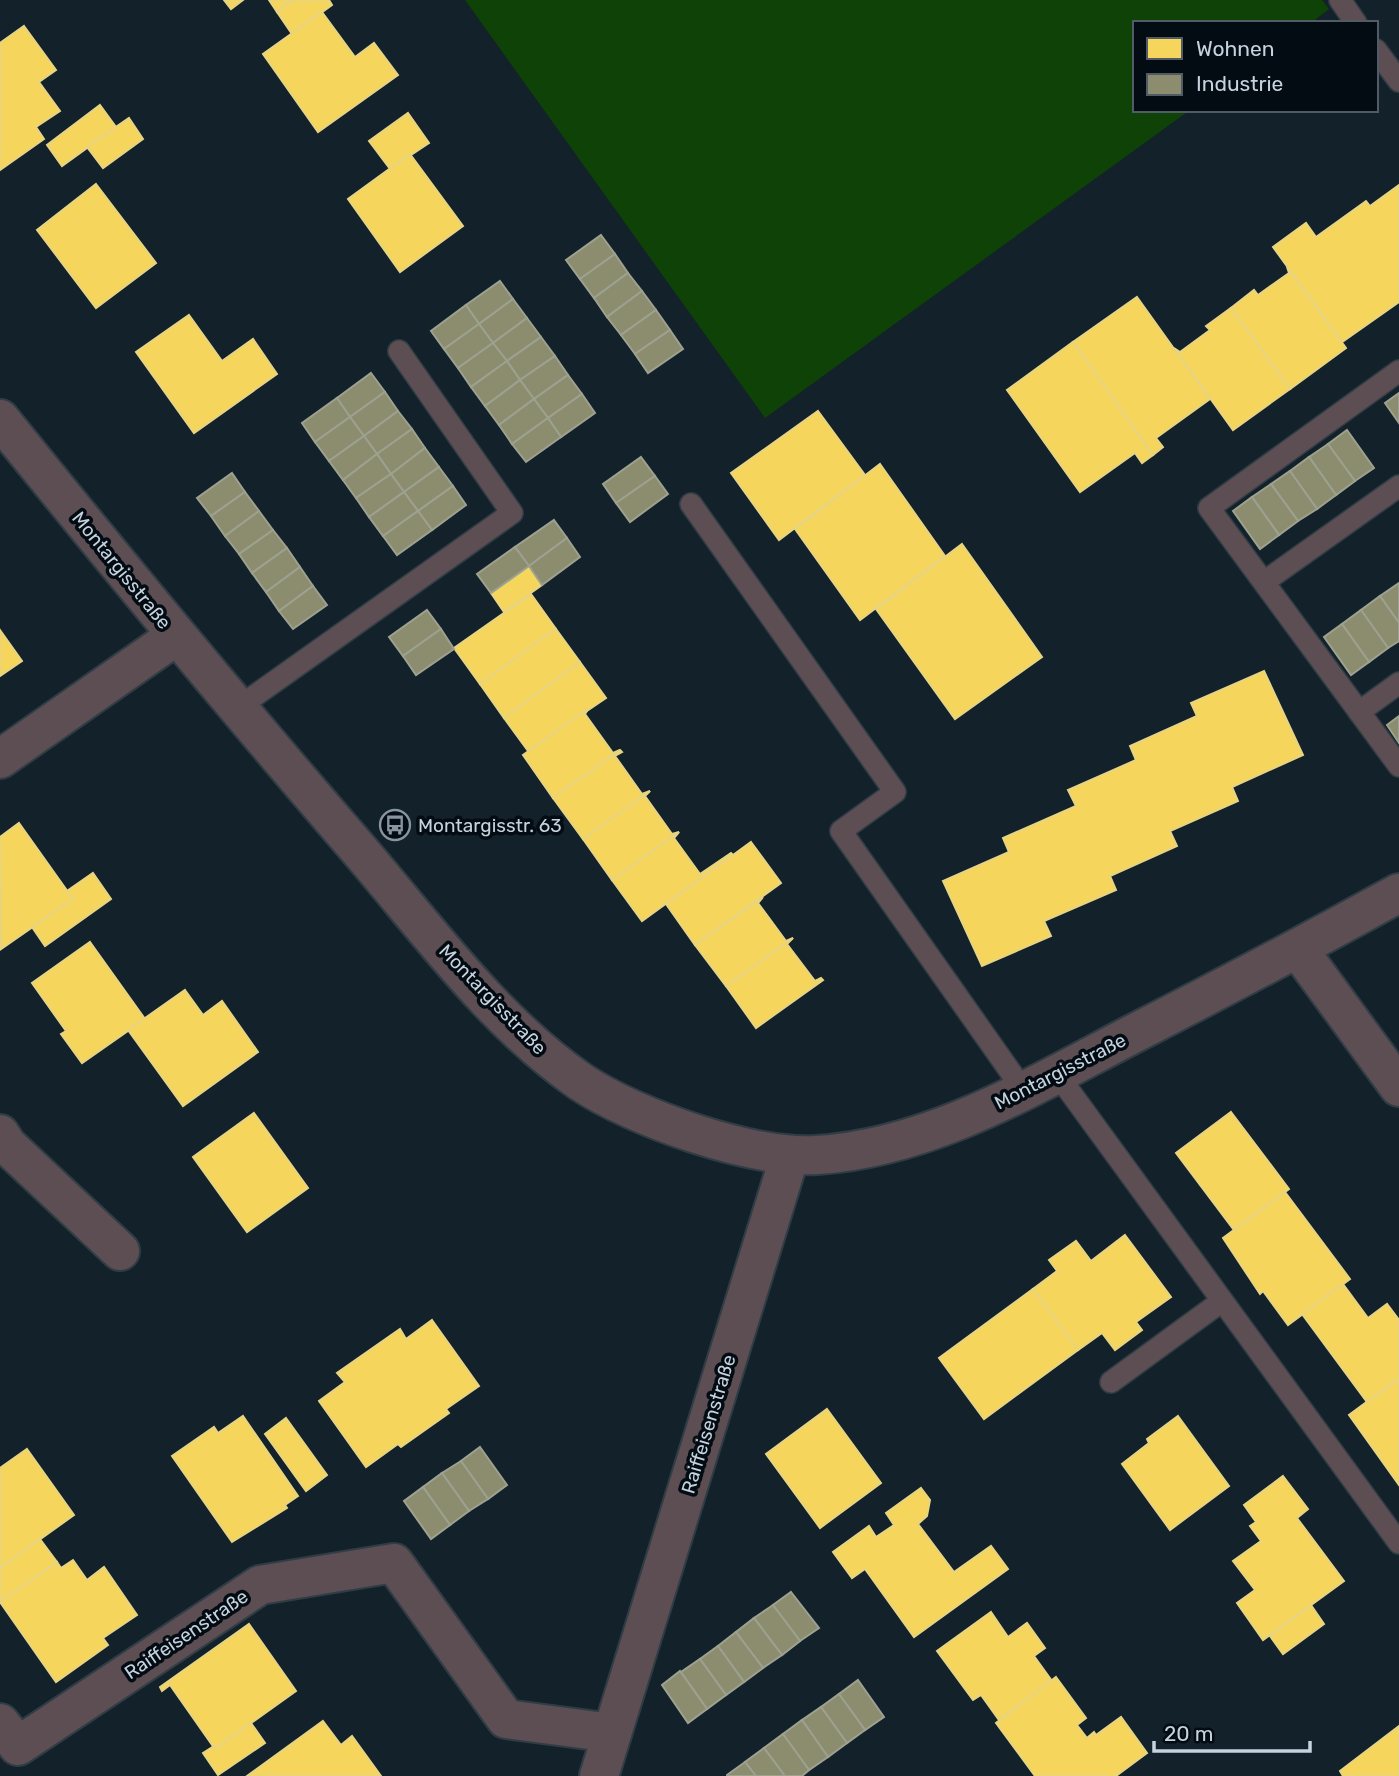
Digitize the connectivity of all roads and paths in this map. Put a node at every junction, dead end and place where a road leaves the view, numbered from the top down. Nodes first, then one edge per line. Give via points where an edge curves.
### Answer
1 (1340, 0) edge
2 (1355, 21) edge
3 (1378, 53) edge
4 (1399, 81) edge
5 (399, 351) dead end
6 (1399, 371) edge
7 (0, 419) edge
8 (1399, 486) edge
9 (691, 504) dead end
10 (1264, 582) junction
11 (176, 636) junction
12 (1399, 683) edge
13 (236, 709) junction
14 (1359, 712) junction
15 (0, 759) edge
16 (1399, 766) edge
17 (1399, 893) edge
18 (1298, 949) junction
19 (1041, 1082) junction
20 (1399, 1087) edge
21 (3, 1143) edge
22 (790, 1155) junction
23 (120, 1251) dead end
24 (1222, 1301) junction
25 (1111, 1382) dead end
26 (1399, 1543) edge
27 (0, 1723) edge
28 (612, 1732) junction
29 (599, 1776) edge

1 - 2 lane
3 - 4 lane
5 - 13 lane via 512,513
6 - 10 lane via 1209,508
7 - 11 street, Montargisstraße
8 - 10 lane
9 - 19 lane via 895,792 841,831
10 - 14 lane
11 - 13 street, Montargisstraße
11 - 15 street
12 - 14 lane
13 - 22 street, Montargisstraße via 480,991 536,1046 583,1083 636,1112 711,1138
14 - 16 lane
17 - 18 street, Montargisstraße
18 - 19 street, Montargisstraße
18 - 20 street
19 - 22 street, Montargisstraße via 961,1120 879,1145
19 - 24 lane
21 - 23 street
22 - 28 street, Raiffeisenstraße
24 - 25 lane
24 - 26 lane
27 - 28 street, Raiffeisenstraße via 18,1746 260,1585 394,1563 506,1720
28 - 29 street, Raiffeisenstraße

